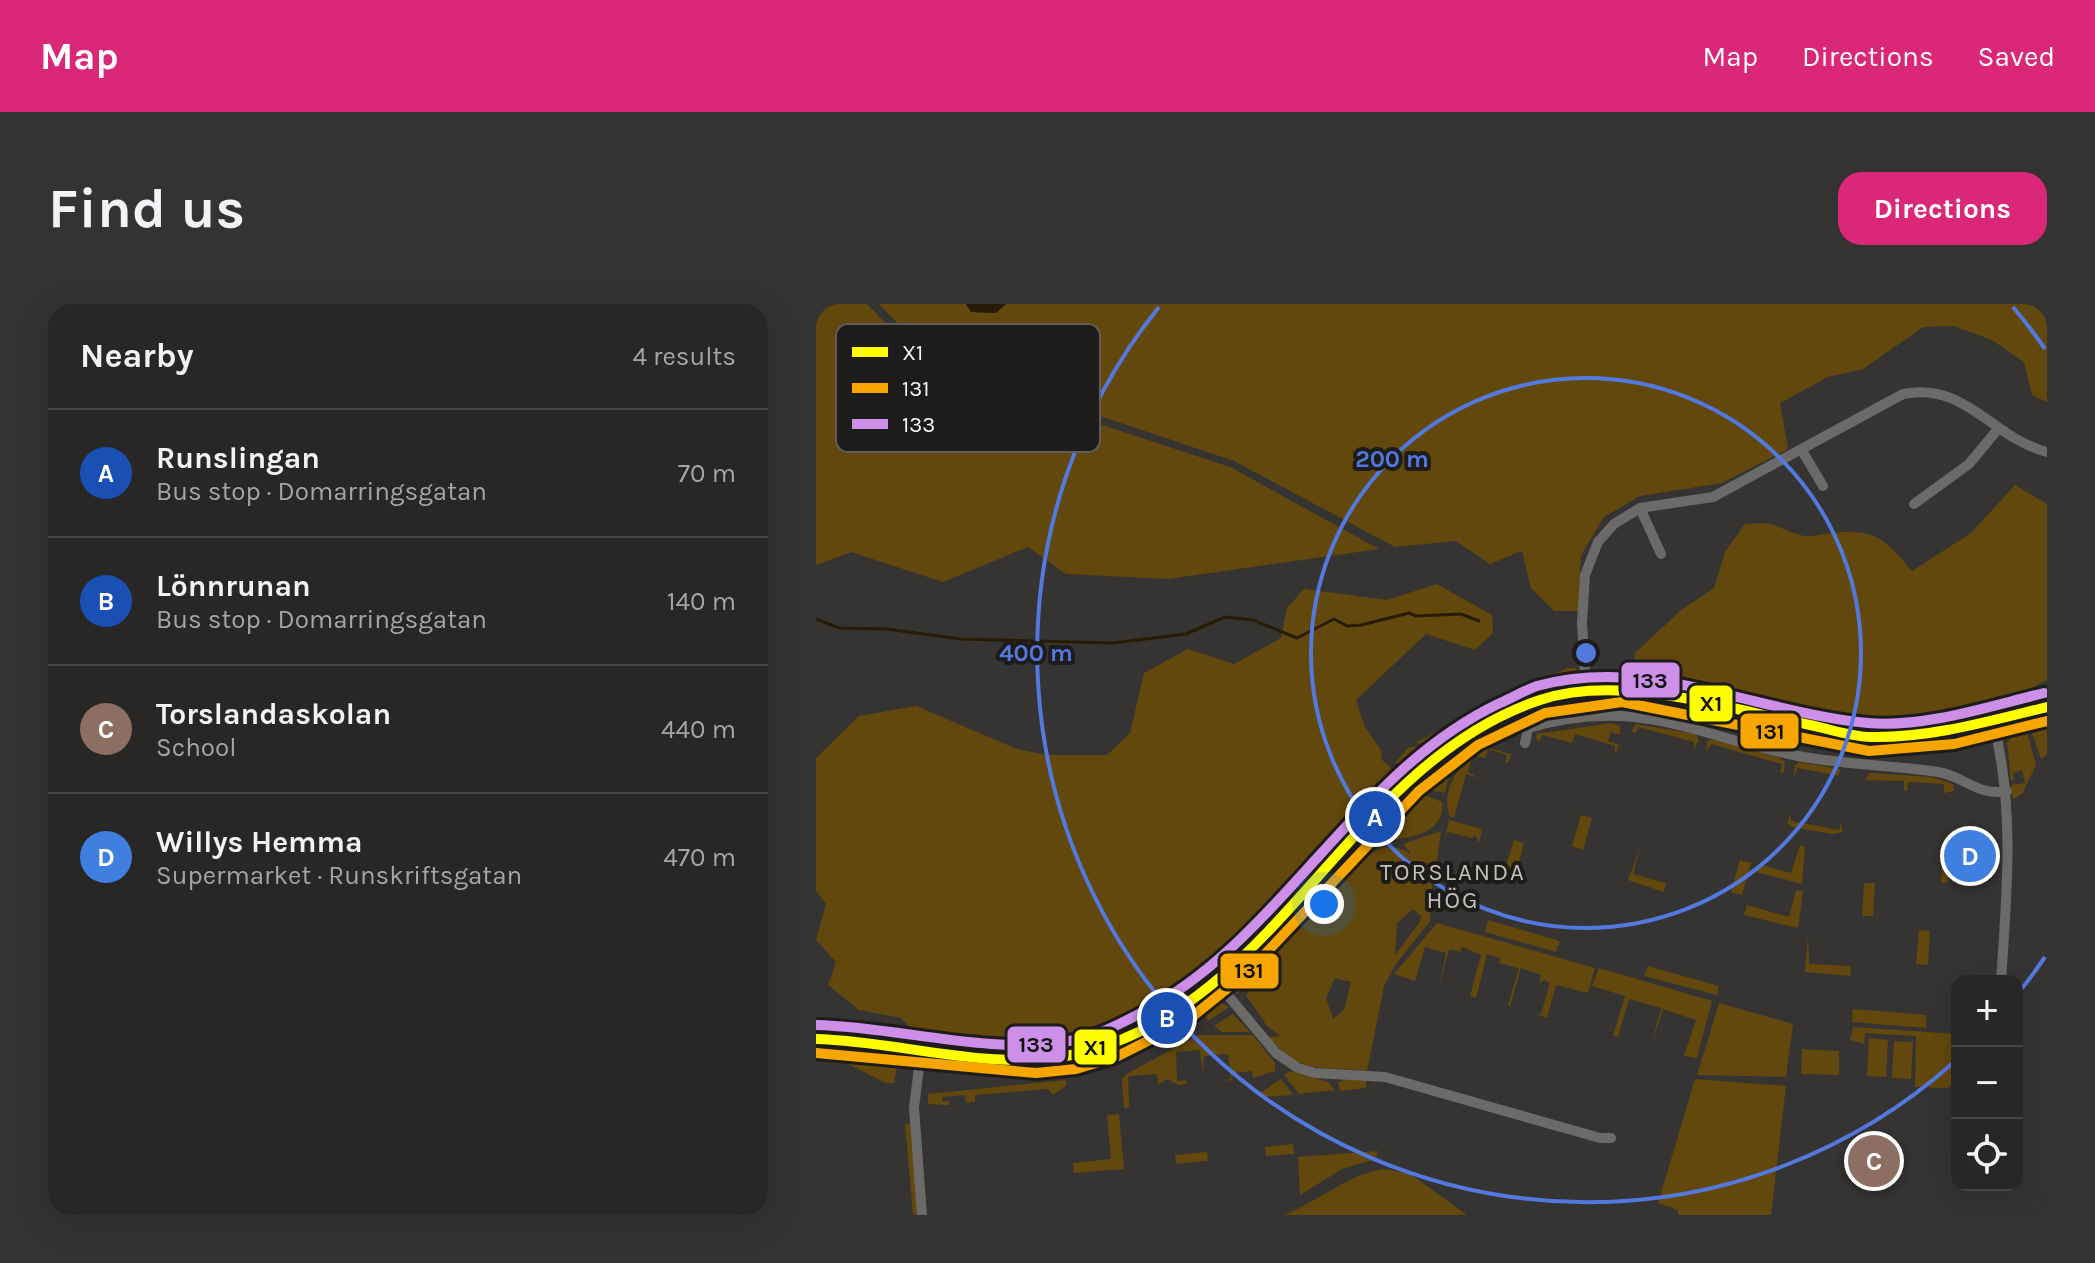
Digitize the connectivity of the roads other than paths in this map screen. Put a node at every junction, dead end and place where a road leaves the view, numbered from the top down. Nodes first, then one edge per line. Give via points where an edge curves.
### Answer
1 (1998, 429) junction
2 (1801, 449) junction
3 (2047, 452) edge
4 (1823, 486) dead end
5 (1914, 504) dead end
6 (1640, 508) junction
7 (1661, 554) dead end
8 (1586, 689) junction
9 (2047, 707) edge
10 (1993, 721) junction
11 (1525, 743) dead end
12 (2007, 791) junction
13 (2001, 975) edge
14 (1215, 980) junction
15 (816, 1039) edge
16 (921, 1051) junction
17 (1611, 1138) dead end
18 (922, 1215) edge

1 - 2 street via 1955,397 1920,391 1903,394
1 - 3 street via 2018,443
1 - 5 street via 1965,467
2 - 4 street
2 - 6 street via 1713,497
6 - 7 street
6 - 8 street via 1614,524 1590,559 1582,623
8 - 10 street via 1654,692 1869,737 1901,737
8 - 14 street via 1510,712 1432,759
9 - 10 street
10 - 12 street
11 - 12 street via 1528,728 1543,724 1634,715 1793,755 1941,773 1972,788
12 - 13 street
14 - 16 street via 1157,1024 1094,1050 1029,1060
14 - 17 street via 1276,1053 1298,1068 1385,1077
15 - 16 street
16 - 18 street via 914,1108

